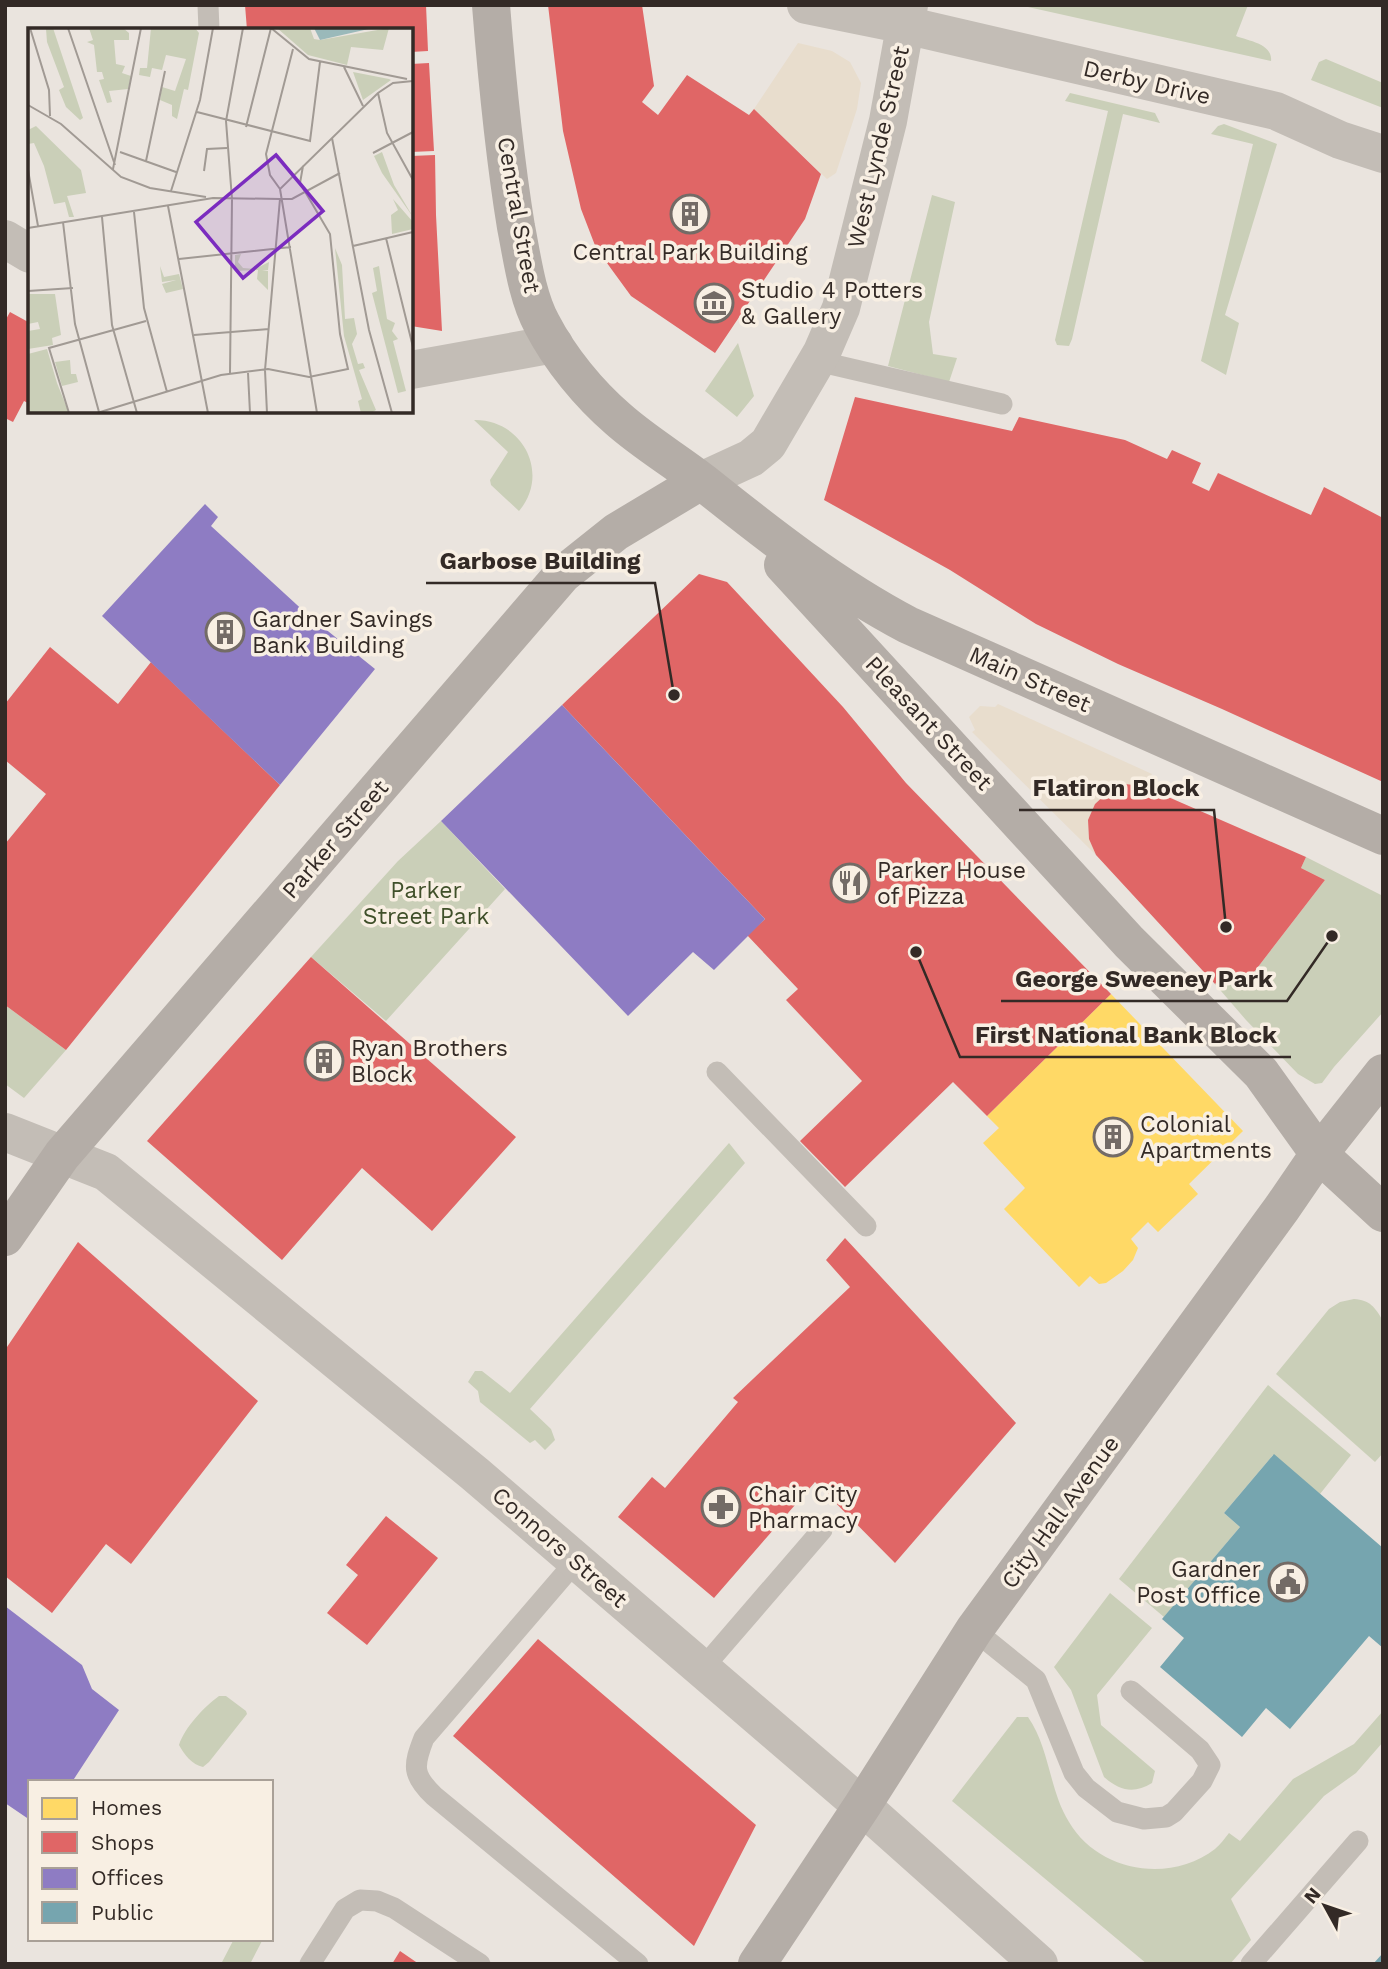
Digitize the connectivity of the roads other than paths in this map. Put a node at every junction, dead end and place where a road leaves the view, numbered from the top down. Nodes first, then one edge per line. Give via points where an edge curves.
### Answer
1 (208, 5) edge
2 (491, 5) edge
3 (806, 5) edge
4 (907, 15) edge
5 (209, 28) edge
6 (1383, 154) edge
7 (5, 239) edge
8 (28, 253) edge
9 (554, 344) junction
10 (817, 361) junction
11 (413, 370) edge
12 (1002, 404) dead end
13 (701, 481) junction
14 (1383, 836) edge
15 (717, 1072) dead end
16 (1383, 1073) edge
17 (5, 1132) edge
18 (1319, 1154) junction
19 (62, 1155) junction
20 (1383, 1213) edge
21 (866, 1226) dead end
22 (5, 1237) edge
23 (822, 1530) dead end
24 (576, 1560) junction
25 (974, 1630) junction
26 (702, 1669) junction
27 (1131, 1691) dead end
28 (862, 1806) junction
29 (1358, 1841) dead end
30 (310, 1964) edge
31 (480, 1964) edge
32 (638, 1964) edge
33 (757, 1964) edge
34 (1039, 1964) edge
35 (1251, 1964) edge

1 - 5 lane
2 - 9 main road, Central Street via 510,193 523,267 541,323
3 - 4 street, Derby Drive
4 - 6 street, Derby Drive via 1276,111
4 - 10 street, West Lynde Street via 888,121 844,295
7 - 8 street
9 - 11 street
9 - 13 main road, Central Street via 618,419
10 - 12 lane
10 - 13 street, West Lynde Street via 768,444 751,458
13 - 14 main road, Main Street via 804,561 879,610
13 - 18 main road, Pleasant Street via 747,525 1129,942 1261,1073
13 - 19 main road, Parker Street via 616,532 562,575
15 - 21 lane
16 - 18 main road, City Hall Avenue
17 - 19 street, Connors Street
18 - 20 main road, Pleasant Street
18 - 25 main road, City Hall Avenue
19 - 22 main road, Parker Street
19 - 24 street, Connors Street via 106,1171
23 - 26 lane
24 - 26 street, Connors Street
24 - 32 lane via 424,1738 416,1773 434,1796
25 - 27 lane via 1036,1680 1074,1773 1086,1788 1117,1812 1144,1819 1166,1817 1202,1781 1210,1765 1200,1750
25 - 28 main road, City Hall Avenue
26 - 28 street, Connors Street
28 - 33 main road, City Hall Avenue
28 - 34 street, Connors Street
29 - 35 lane
30 - 31 lane via 345,1909 360,1900 394,1908

